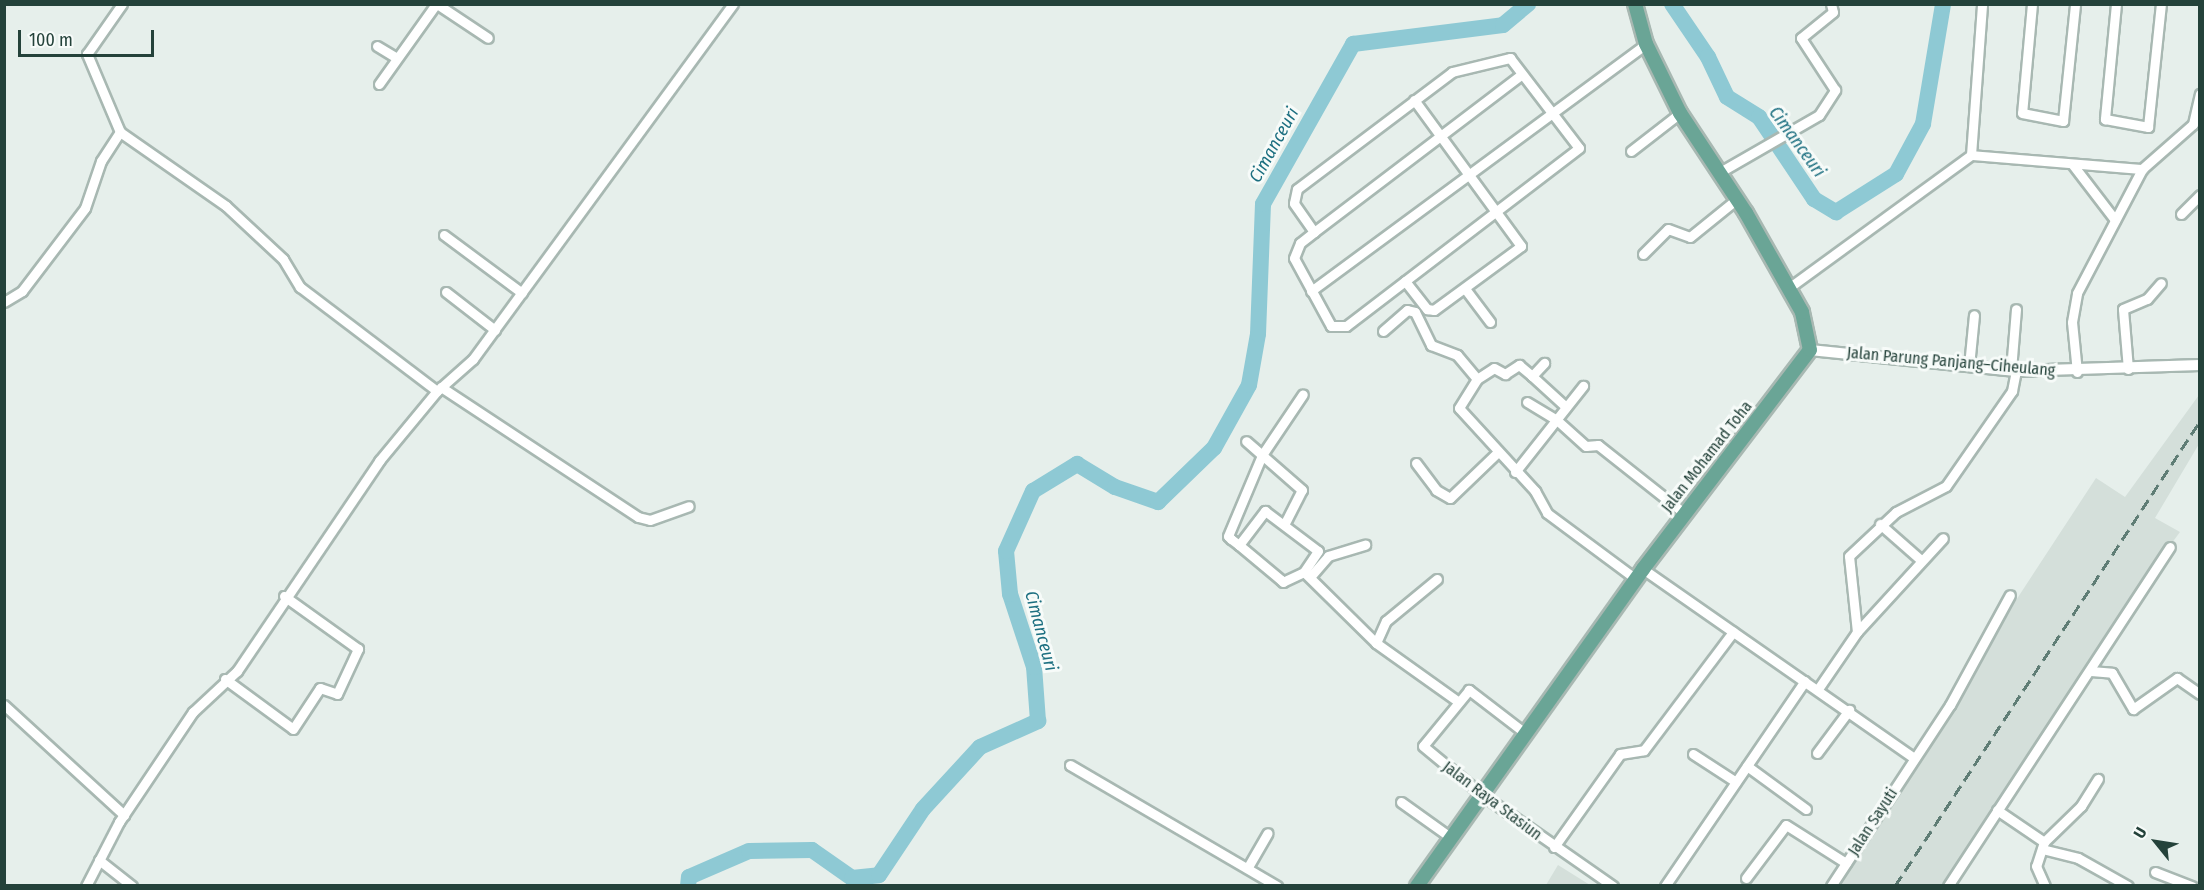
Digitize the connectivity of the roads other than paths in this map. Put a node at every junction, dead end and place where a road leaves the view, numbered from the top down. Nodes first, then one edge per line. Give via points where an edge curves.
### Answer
1 (122, 4) edge
2 (436, 4) edge
3 (733, 4) edge
4 (1625, 4) edge
5 (1635, 4) edge
6 (1831, 4) edge
7 (1982, 4) edge
8 (2032, 4) edge
9 (2075, 4) edge
10 (2116, 4) edge
11 (2161, 4) edge
12 (1639, 25) junction
13 (488, 38) dead end
14 (1646, 44) junction
15 (377, 46) dead end
16 (395, 57) junction
17 (1522, 74) junction
18 (379, 84) dead end
19 (2199, 94) edge
20 (1414, 100) junction
21 (1550, 111) junction
22 (1680, 113) junction
23 (2196, 127) edge
24 (120, 132) junction
25 (1441, 136) junction
26 (1631, 151) dead end
27 (1971, 155) junction
28 (2073, 165) junction
29 (2142, 169) junction
30 (1468, 172) junction
31 (1720, 172) junction
32 (2199, 195) edge
33 (1737, 199) junction
34 (1497, 211) junction
35 (2181, 214) dead end
36 (2115, 220) junction
37 (1314, 232) junction
38 (444, 235) dead end
39 (1643, 254) dead end
40 (1405, 281) junction
41 (2161, 283) dead end
42 (1790, 287) junction
43 (1466, 290) junction
44 (1311, 291) junction
45 (446, 292) dead end
46 (522, 293) junction
47 (4, 302) edge
48 (2016, 309) dead end
49 (1974, 315) dead end
50 (1490, 322) dead end
51 (495, 330) junction
52 (1383, 331) dead end
53 (1810, 350) junction
54 (1544, 363) dead end
55 (2199, 365) edge
56 (1969, 366) junction
57 (2128, 369) junction
58 (2014, 370) junction
59 (2077, 372) junction
60 (1532, 376) junction
61 (1476, 379) junction
62 (1583, 386) dead end
63 (439, 389) junction
64 (1303, 394) dead end
65 (1527, 402) dead end
66 (1566, 407) junction
67 (1558, 421) junction
68 (1246, 441) dead end
69 (1498, 452) junction
70 (1262, 455) junction
71 (1416, 463) dead end
72 (1515, 472) junction
73 (689, 506) dead end
74 (1684, 513) junction
75 (1285, 523) junction
76 (1880, 524) junction
77 (1943, 538) dead end
78 (1239, 545) junction
79 (1365, 545) dead end
80 (2170, 547) dead end
81 (1921, 560) junction
82 (1307, 574) junction
83 (1640, 574) junction
84 (1437, 579) dead end
85 (2010, 595) dead end
86 (284, 596) junction
87 (1733, 632) junction
88 (1857, 632) junction
89 (1376, 643) junction
90 (2091, 671) junction
91 (225, 679) junction
92 (1804, 681) junction
93 (1818, 689) junction
94 (2198, 689) edge
95 (1456, 700) junction
96 (4, 705) edge
97 (1849, 710) junction
98 (1526, 733) junction
99 (1817, 753) dead end
100 (1693, 754) dead end
101 (1914, 758) junction
102 (1070, 765) dead end
103 (1747, 766) junction
104 (2098, 778) dead end
105 (1736, 782) junction
106 (1481, 794) junction
107 (1401, 802) dead end
108 (1806, 809) dead end
109 (1997, 810) junction
110 (124, 815) junction
111 (1268, 833) dead end
112 (1450, 837) junction
113 (2043, 846) junction
114 (1554, 847) junction
115 (99, 860) junction
116 (1846, 863) junction
117 (1248, 867) junction
118 (2156, 872) dead end
119 (1746, 878) dead end
120 (86, 885) edge
121 (132, 885) edge
122 (1277, 885) edge
123 (1417, 885) edge
124 (1612, 885) edge
125 (1665, 885) edge
126 (1831, 885) edge
127 (1948, 885) edge
128 (2045, 885) edge
129 (2128, 885) edge
130 (2192, 885) edge

1 - 24 street via 87,54
2 - 13 street
2 - 16 street
3 - 46 street
4 - 12 main road
5 - 12 main road
6 - 31 street via 1833,12 1801,38 1834,90 1813,121
7 - 27 street
8 - 9 street via 2022,113 2063,121
10 - 11 street via 2105,119 2148,128
12 - 14 main road
14 - 21 street
14 - 22 main road
15 - 16 street
16 - 18 street
17 - 20 street via 1510,58 1452,72
17 - 21 street
17 - 25 street
19 - 23 street
20 - 25 street
20 - 37 street via 1297,189 1294,203
21 - 30 street
21 - 34 street via 1579,148
22 - 26 street
22 - 31 main road
23 - 29 street
24 - 47 street via 96,171 86,208 22,291
24 - 63 street via 226,206 283,260 300,287
25 - 30 street
25 - 37 street
27 - 28 street
27 - 42 street
28 - 29 street
28 - 36 street
29 - 36 street
30 - 34 street
30 - 44 street
31 - 33 main road
32 - 35 street
33 - 39 street via 1690,237 1668,229
33 - 42 main road
34 - 40 street
34 - 43 street via 1521,246
36 - 59 street via 2073,306
37 - 44 street via 1300,243 1294,258
38 - 46 street
40 - 43 street via 1426,309 1434,310
40 - 44 street via 1337,329
41 - 57 street via 2147,299 2123,309
42 - 53 main road via 1806,322
43 - 50 street
45 - 51 street
46 - 51 street
48 - 58 street
49 - 56 street
51 - 63 street
52 - 61 street via 1413,310 1431,345 1457,354
53 - 56 street, Jalan Parung Panjang–Ciheulang
53 - 74 main road, Jalan Mohamad Toha
54 - 60 street
55 - 57 street, Jalan Parung Panjang–Ciheulang
56 - 58 street, Jalan Parung Panjang–Ciheulang
57 - 59 street, Jalan Parung Panjang–Ciheulang
58 - 59 street, Jalan Parung Panjang–Ciheulang
58 - 76 street via 2012,391 1946,486
60 - 61 street via 1519,365 1505,374 1494,368
60 - 66 street
61 - 69 street via 1459,408
62 - 66 street
63 - 73 street via 638,517 650,520
63 - 86 street via 379,461
64 - 70 street
65 - 67 street
66 - 67 street
67 - 72 street
67 - 74 street via 1587,446 1598,445
68 - 70 street
69 - 71 street via 1450,498 1436,490
69 - 72 street
70 - 75 street via 1302,490
70 - 78 street via 1227,532
72 - 83 street via 1547,513
74 - 83 main road, Jalan Mohamad Toha
75 - 78 street via 1265,511
75 - 82 street via 1318,549
76 - 81 street
76 - 88 street via 1848,559
77 - 81 street
78 - 82 street via 1283,582
79 - 82 street via 1328,556
80 - 90 street
81 - 88 street
82 - 89 street
83 - 87 street
83 - 98 main road, Jalan Mohamad Toha
84 - 89 street via 1386,621
85 - 101 street, Jalan Sayuti
86 - 91 street via 237,671
86 - 91 street via 358,649 337,694 320,688 293,729
87 - 92 street
87 - 114 street via 1644,750 1620,754
88 - 93 street
89 - 95 street
90 - 94 street via 2112,673 2133,709 2177,678
90 - 109 street
91 - 110 street via 193,712
92 - 93 street
92 - 103 street
93 - 97 street
95 - 98 street via 1472,691
95 - 106 street, Jalan Raya Stasiun via 1423,746
96 - 110 street
97 - 99 street
97 - 101 street
98 - 106 main road, Jalan Mohamad Toha
100 - 105 street
101 - 116 street, Jalan Sayuti
102 - 117 street
103 - 105 street
103 - 108 street
104 - 113 street via 2081,806
105 - 125 street
106 - 112 main road, Jalan Mohamad Toha
106 - 114 street, Jalan Raya Stasiun
107 - 112 street
109 - 113 street
109 - 127 street
110 - 115 street
111 - 117 street
112 - 123 main road, Jalan Mohamad Toha
113 - 128 street via 2036,871
113 - 129 street via 2078,858
114 - 124 street, Jalan Raya Stasiun
115 - 120 street
115 - 121 street
116 - 119 street via 1786,825
116 - 126 street, Jalan Sayuti
117 - 122 street
118 - 130 street

